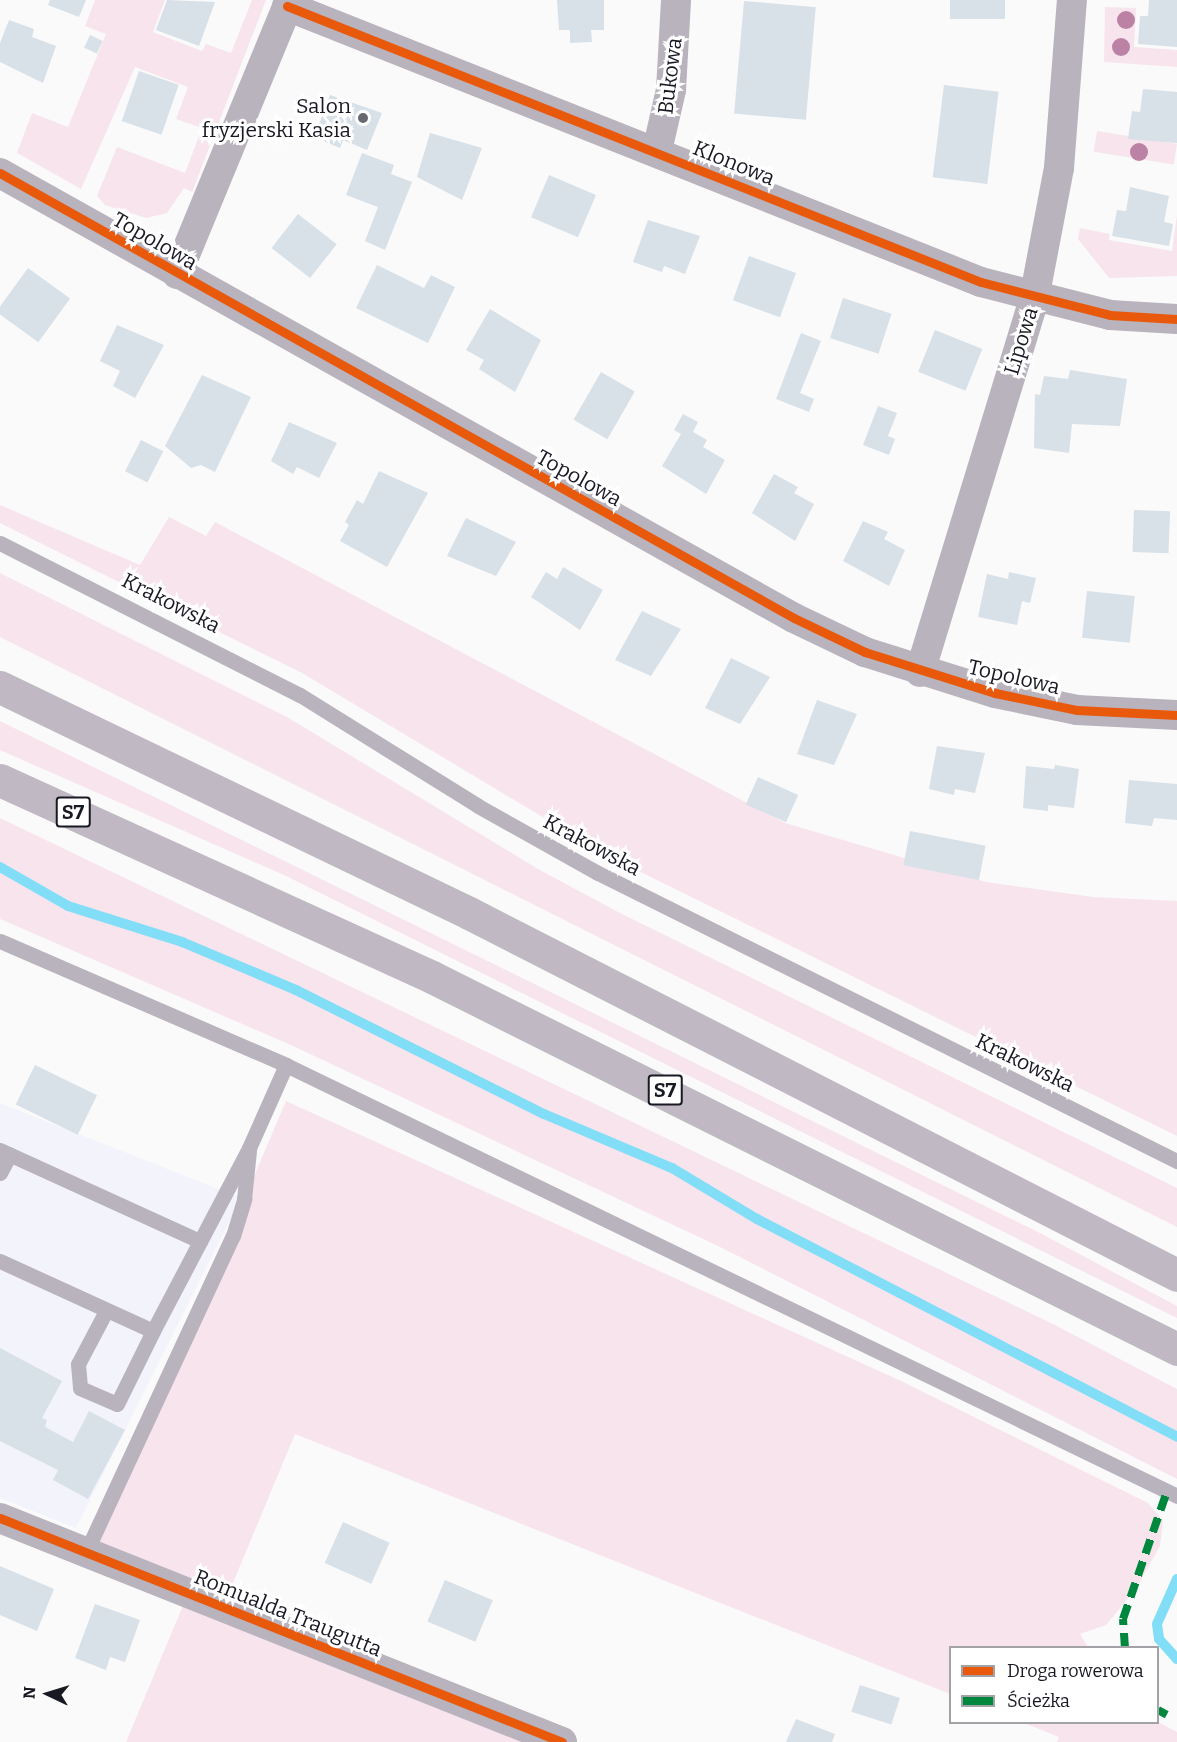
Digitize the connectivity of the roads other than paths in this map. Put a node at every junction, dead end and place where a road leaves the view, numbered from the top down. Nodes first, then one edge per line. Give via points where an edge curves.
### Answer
1 (676, 0) edge
2 (1072, 0) edge
3 (288, 3) edge
4 (657, 151) junction
5 (0, 173) edge
6 (177, 274) junction
7 (1034, 299) junction
8 (1177, 319) edge
9 (0, 543) edge
10 (920, 672) junction
11 (0, 687) edge
12 (1177, 715) edge
13 (0, 780) edge
14 (0, 941) edge
15 (286, 1065) junction
16 (249, 1148) junction
17 (5, 1152) edge
18 (1177, 1161) edge
19 (0, 1173) edge
20 (200, 1242) junction
21 (0, 1261) edge
22 (1177, 1275) edge
23 (106, 1311) junction
24 (153, 1331) junction
25 (1177, 1349) edge
26 (1177, 1496) edge
27 (0, 1518) edge
28 (86, 1552) junction
29 (562, 1742) edge

1 - 4 street, Bukowa via 671,90
2 - 7 street, Lipowa via 1059,168
3 - 4 street, Klonowa
3 - 6 street
4 - 7 street, Klonowa
5 - 6 street, Topolowa
6 - 10 street, Topolowa via 794,618
7 - 8 street, Klonowa via 1110,315
7 - 10 street, Lipowa
9 - 18 lane, Krakowska via 300,695 478,806 598,873
10 - 12 street, Topolowa via 1077,710
11 - 22 highway via 469,913
13 - 25 highway, S7 via 432,977
14 - 15 lane
15 - 16 lane
15 - 26 lane
16 - 20 lane
16 - 28 lane via 249,1176 233,1236
17 - 19 lane
17 - 20 lane
20 - 24 lane
21 - 23 lane
23 - 24 lane
23 - 24 lane via 78,1364 80,1388 107,1400 117,1404
27 - 28 street, Romualda Traugutta
28 - 29 street, Romualda Traugutta

